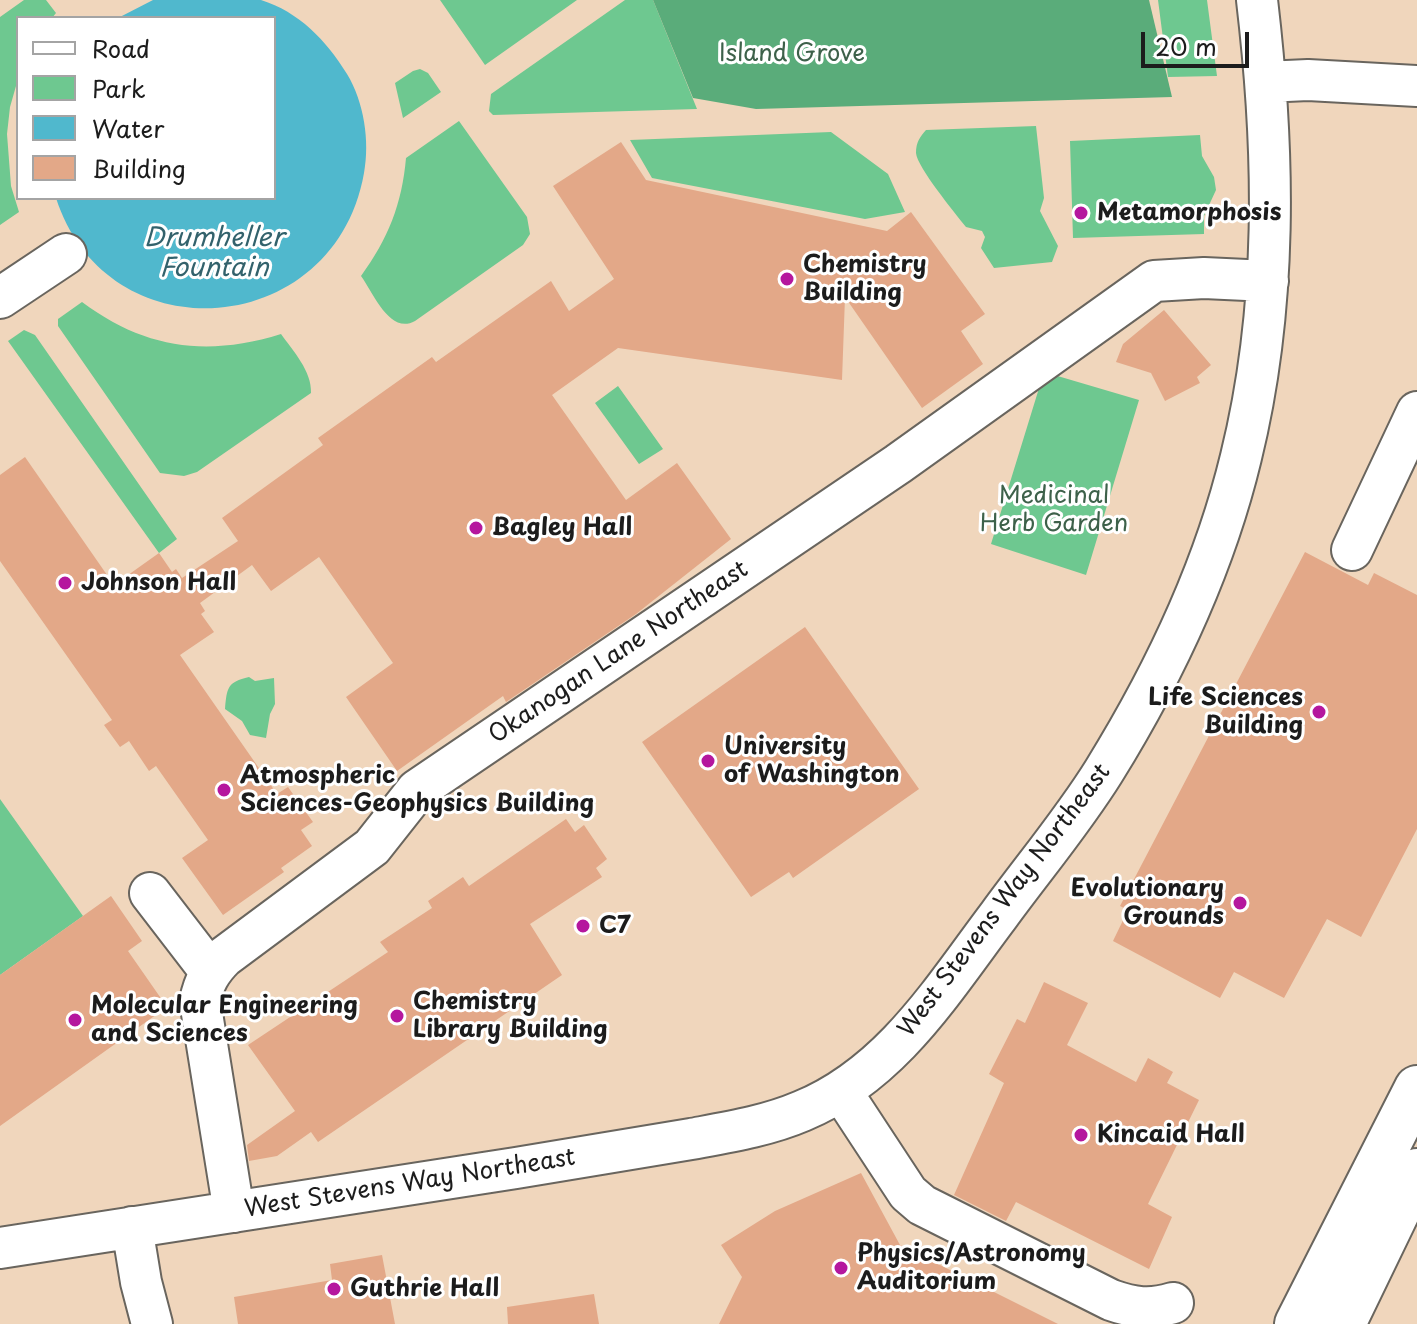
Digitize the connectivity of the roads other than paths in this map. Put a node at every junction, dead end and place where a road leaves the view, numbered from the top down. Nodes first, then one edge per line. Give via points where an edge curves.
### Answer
1 (1257, 0) edge
2 (1265, 82) junction
3 (1417, 86) edge
4 (66, 254) dead end
5 (1268, 281) junction
6 (0, 298) edge
7 (1417, 412) edge
8 (1352, 550) dead end
9 (150, 893) dead end
10 (210, 971) junction
11 (1417, 1088) edge
12 (841, 1091) junction
13 (1417, 1171) edge
14 (234, 1212) junction
15 (134, 1237) junction
16 (0, 1248) edge
17 (1173, 1303) dead end
18 (152, 1324) edge
19 (1297, 1324) edge
20 (1343, 1324) edge

1 - 2 street, West Stevens Way Northeast
2 - 3 street
2 - 5 street, West Stevens Way Northeast via 1271,203
4 - 6 street
5 - 10 street, Okanogan Lane Northeast via 1154,281 898,464 417,790 372,847
5 - 12 street, West Stevens Way Northeast via 1241,457 1208,565 1162,669 1101,776 932,1006 892,1050
7 - 8 street
9 - 10 street
10 - 14 street via 203,984 201,1017
11 - 19 main road
12 - 14 street, West Stevens Way Northeast via 781,1119 728,1132
12 - 17 street via 908,1193 922,1205 1111,1300 1132,1308
13 - 20 main road
14 - 15 street, West Stevens Way Northeast
15 - 16 street, West Stevens Way Northeast
15 - 18 street

